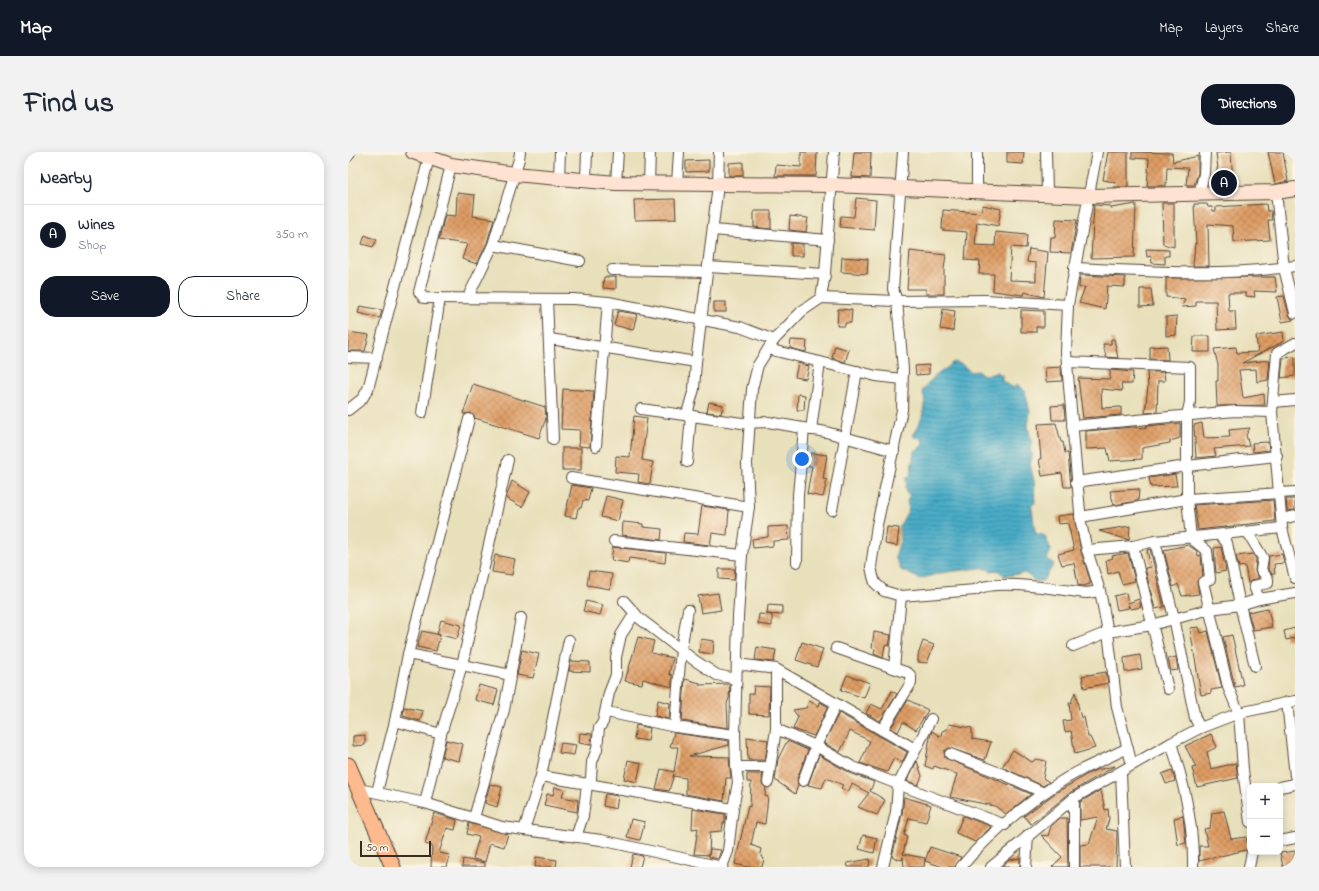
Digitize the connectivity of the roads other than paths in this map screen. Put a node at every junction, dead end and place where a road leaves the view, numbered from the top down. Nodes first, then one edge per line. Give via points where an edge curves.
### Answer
1 (350, 152) edge
2 (413, 152) edge
3 (520, 152) edge
4 (560, 152) edge
5 (588, 152) edge
6 (618, 152) edge
7 (650, 152) edge
8 (679, 152) edge
9 (719, 152) edge
10 (834, 152) edge
11 (903, 152) edge
12 (977, 152) edge
13 (1046, 152) edge
14 (1097, 152) edge
15 (1204, 152) edge
16 (348, 156) edge
17 (440, 162) junction
18 (514, 174) junction
19 (559, 178) junction
20 (586, 179) junction
21 (616, 183) junction
22 (649, 184) junction
23 (678, 184) junction
24 (718, 185) junction
25 (833, 185) junction
26 (901, 189) junction
27 (1295, 189) edge
28 (977, 192) junction
29 (1276, 192) junction
30 (1047, 194) junction
31 (1199, 194) junction
32 (1089, 196) junction
33 (713, 230) junction
34 (828, 240) junction
35 (493, 245) junction
36 (580, 261) dead end
37 (1295, 266) edge
38 (1074, 268) junction
39 (1284, 268) junction
40 (707, 269) junction
41 (612, 270) dead end
42 (825, 274) junction
43 (468, 297) junction
44 (440, 298) junction
45 (821, 298) junction
46 (547, 299) junction
47 (897, 301) junction
48 (608, 302) junction
49 (1068, 306) junction
50 (1295, 313) edge
51 (701, 319) junction
52 (550, 339) junction
53 (774, 340) junction
54 (1295, 343) edge
55 (604, 348) junction
56 (768, 349) junction
57 (348, 357) edge
58 (376, 358) junction
59 (696, 362) junction
60 (820, 362) junction
61 (1066, 362) junction
62 (857, 372) junction
63 (902, 379) junction
64 (1295, 400) edge
65 (1273, 407) junction
66 (641, 409) dead end
67 (348, 410) edge
68 (422, 413) dead end
69 (1187, 415) junction
70 (691, 416) junction
71 (469, 420) dead end
72 (750, 421) junction
73 (1072, 426) junction
74 (807, 430) junction
75 (845, 436) junction
76 (553, 439) dead end
77 (596, 446) dead end
78 (894, 451) junction
79 (1277, 456) junction
80 (508, 460) dead end
81 (687, 462) dead end
82 (1187, 466) junction
83 (571, 478) dead end
84 (1076, 482) junction
85 (1295, 492) edge
86 (1280, 493) junction
87 (1187, 499) junction
88 (749, 507) junction
89 (832, 510) dead end
90 (1295, 516) edge
91 (1080, 517) junction
92 (1282, 524) junction
93 (1248, 533) junction
94 (1221, 536) junction
95 (1191, 538) junction
96 (614, 541) dead end
97 (1155, 541) junction
98 (1133, 546) junction
99 (1087, 550) junction
100 (742, 555) junction
101 (797, 562) dead end
102 (1295, 578) edge
103 (1100, 591) junction
104 (1295, 593) edge
105 (901, 596) junction
106 (1259, 599) junction
107 (624, 601) dead end
108 (1240, 605) junction
109 (1210, 609) junction
110 (688, 610) dead end
111 (635, 613) junction
112 (521, 618) dead end
113 (1174, 618) junction
114 (1152, 624) junction
115 (1108, 632) junction
116 (569, 640) dead end
117 (1073, 646) dead end
118 (836, 648) dead end
119 (681, 649) junction
120 (408, 654) junction
121 (462, 665) junction
122 (737, 666) junction
123 (1255, 666) dead end
124 (894, 668) junction
125 (776, 669) junction
126 (511, 674) junction
127 (736, 679) junction
128 (1168, 689) dead end
129 (1291, 702) edge
130 (836, 704) junction
131 (606, 712) junction
132 (1239, 713) junction
133 (931, 719) dead end
134 (395, 721) junction
135 (675, 727) junction
136 (1200, 728) junction
137 (776, 729) junction
138 (882, 730) junction
139 (441, 734) junction
140 (735, 735) junction
141 (1171, 743) junction
142 (816, 746) junction
143 (1128, 748) junction
144 (915, 749) junction
145 (950, 754) dead end
146 (348, 765) edge
147 (1132, 765) junction
148 (736, 766) junction
149 (770, 767) junction
150 (1121, 773) junction
151 (541, 776) junction
152 (1295, 776) edge
153 (802, 781) dead end
154 (768, 782) dead end
155 (1247, 783) edge
156 (1295, 784) edge
157 (587, 785) junction
158 (898, 785) junction
159 (1283, 786) edge
160 (359, 789) junction
161 (377, 792) junction
162 (1044, 793) junction
163 (1074, 798) junction
164 (425, 803) junction
165 (733, 809) junction
166 (474, 818) junction
167 (1005, 825) junction
168 (524, 830) junction
169 (1028, 835) junction
170 (576, 837) junction
171 (1295, 838) edge
172 (1283, 840) edge
173 (1251, 855) edge
174 (393, 867) edge
175 (722, 867) edge
176 (883, 867) edge
177 (961, 867) edge
178 (991, 867) edge
179 (1026, 867) edge
180 (1074, 867) edge
181 (1125, 867) edge
182 (1193, 867) edge
183 (1249, 867) edge

1 - 16 street
2 - 17 street
3 - 18 street
4 - 19 street
5 - 20 street
6 - 21 street
7 - 22 street
8 - 23 street
9 - 24 street
10 - 25 street
11 - 26 street
12 - 28 street
13 - 30 street
14 - 32 street
15 - 31 street via 1204,174
17 - 18 street
17 - 44 street via 419,292 424,298
17 - 58 street
18 - 19 street
18 - 35 street
19 - 20 street
20 - 21 street
21 - 22 street
22 - 23 street
23 - 24 street
24 - 25 street
24 - 33 street
25 - 26 street
25 - 34 street
26 - 28 street
26 - 47 street via 893,289
27 - 29 street
28 - 30 street
29 - 31 street
29 - 39 street
30 - 32 street
31 - 32 street
32 - 38 street
33 - 34 street
33 - 40 street
34 - 42 street
35 - 36 street
35 - 43 street
37 - 39 street
38 - 39 street via 1188,272 1250,272
38 - 49 street
39 - 50 street
40 - 41 street
40 - 42 street
40 - 51 street
42 - 45 street
43 - 44 street
43 - 46 street
44 - 68 street
45 - 47 street
45 - 53 street via 802,312
46 - 48 street
46 - 52 street
47 - 49 street via 985,300
47 - 63 street
48 - 51 street
48 - 55 street
49 - 61 street
51 - 53 street via 740,327
51 - 59 street
52 - 55 street
52 - 76 street
53 - 56 street
54 - 65 street via 1276,353
55 - 59 street
55 - 77 street
56 - 60 street
56 - 72 street via 758,365 752,389
57 - 58 street
58 - 67 street via 368,389 362,399
59 - 70 street via 694,389 688,410
60 - 62 street
60 - 74 street
61 - 69 street via 1190,367 1190,402
61 - 73 street
62 - 63 street
62 - 75 street
63 - 78 street via 902,410
64 - 65 street
65 - 69 street
65 - 79 street
66 - 70 street
69 - 73 street
69 - 82 street
70 - 72 street via 742,423
70 - 81 street
71 - 120 street
72 - 74 street
72 - 88 street via 747,463
73 - 84 street
74 - 75 street
74 - 101 street via 798,494
75 - 78 street
75 - 89 street
78 - 105 street via 876,525 871,567 875,583 884,591
79 - 82 street
79 - 86 street
80 - 121 street
82 - 84 street
82 - 87 street
83 - 88 street
84 - 91 street
85 - 86 street
86 - 87 street
86 - 92 street
87 - 91 street
87 - 95 street
88 - 100 street
90 - 92 street
91 - 99 street
92 - 93 street
92 - 102 street
93 - 94 street
93 - 106 street via 1263,558 1261,570 1268,579 1268,583 1254,586
94 - 95 street
94 - 108 street via 1227,543
95 - 97 street
95 - 109 street via 1207,551 1210,579 1203,582
96 - 100 street
97 - 98 street
97 - 113 street
98 - 99 street
98 - 114 street
99 - 103 street
100 - 122 street
103 - 105 street via 1087,593 1001,584 981,586 975,590
103 - 115 street
104 - 106 street
105 - 124 street
106 - 108 street
107 - 111 street
108 - 109 street
108 - 123 street
109 - 113 street
109 - 132 street via 1228,687
110 - 119 street
111 - 119 street
111 - 131 street via 621,635 616,657 616,675 609,693
112 - 126 street
113 - 114 street
113 - 136 street via 1195,718
114 - 115 street
114 - 128 street
115 - 117 street
115 - 143 street via 1117,706
116 - 151 street
118 - 124 street
119 - 127 street via 717,675
119 - 135 street
120 - 121 street
120 - 134 street
121 - 126 street
121 - 139 street
122 - 125 street via 745,664
122 - 127 street
124 - 138 street via 908,673 911,676 911,683
125 - 130 street
125 - 137 street
126 - 166 street
127 - 140 street
129 - 132 street
129 - 152 street
130 - 138 street
130 - 142 street
131 - 135 street
131 - 157 street via 599,728 597,748
132 - 136 street
132 - 155 street
133 - 144 street
134 - 139 street
134 - 161 street
135 - 140 street
136 - 141 street
137 - 142 street
137 - 149 street
138 - 144 street
139 - 164 street
140 - 148 street
141 - 147 street
141 - 182 street via 1194,838
142 - 153 street
142 - 158 street via 853,767
143 - 147 street
143 - 162 street via 1082,770
144 - 158 street
145 - 162 street via 1005,774
146 - 160 main road
147 - 150 street
148 - 149 street
148 - 165 street via 738,782
149 - 154 street
150 - 163 street
150 - 181 street
151 - 157 street
151 - 168 street
156 - 159 street
157 - 165 street
157 - 170 street via 586,803
158 - 167 street
158 - 176 street via 896,812
160 - 161 street
160 - 174 main road
161 - 164 street
162 - 167 street
163 - 169 street
163 - 180 street
164 - 166 street
165 - 175 street via 728,851
166 - 168 street
167 - 177 street via 975,850
168 - 170 street
169 - 178 street
169 - 179 street
170 - 175 street via 601,840
171 - 172 street
173 - 183 street

